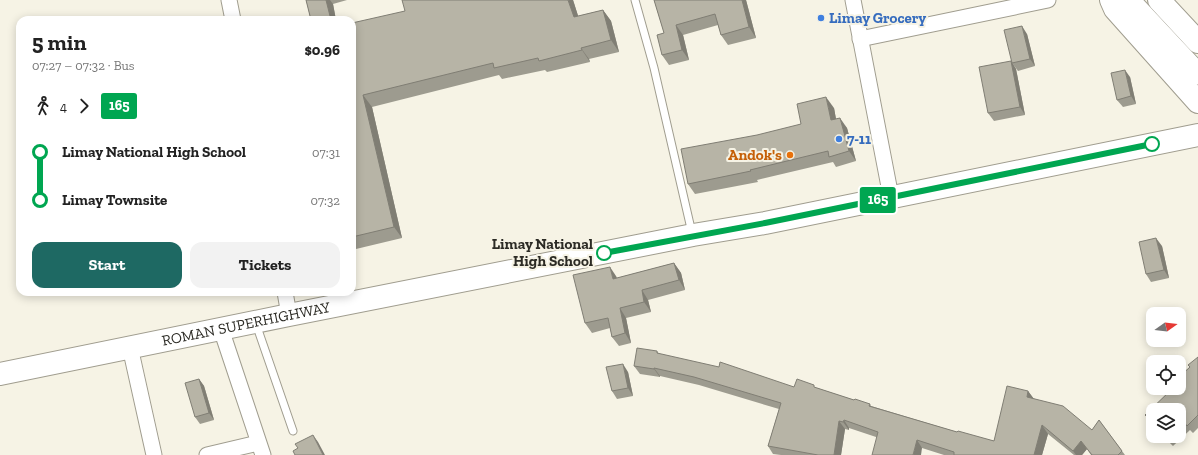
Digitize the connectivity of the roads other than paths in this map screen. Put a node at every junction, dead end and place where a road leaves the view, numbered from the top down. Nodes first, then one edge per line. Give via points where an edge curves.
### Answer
1 (229, 0) edge
2 (636, 0) edge
3 (853, 0) edge
4 (1048, 0) edge
5 (1111, 0) edge
6 (1129, 0) edge
7 (1159, 0) edge
8 (232, 16) edge
9 (860, 39) junction
10 (1198, 42) edge
11 (1198, 74) edge
12 (1198, 102) edge
13 (1198, 135) edge
14 (892, 197) junction
15 (693, 235) junction
16 (286, 296) edge
17 (289, 315) junction
18 (255, 322) junction
19 (221, 329) junction
20 (130, 347) junction
21 (0, 374) edge
22 (293, 431) dead end
23 (260, 449) edge
24 (154, 455) edge
25 (207, 455) edge

1 - 8 street
2 - 15 lane
3 - 9 street
4 - 9 street
5 - 12 main road via 1115,9
6 - 11 street
7 - 10 main road
9 - 14 street
13 - 14 main road, ROMAN SUPERHIGHWAY
14 - 15 main road, ROMAN SUPERHIGHWAY
15 - 17 main road, ROMAN SUPERHIGHWAY
16 - 17 street
17 - 18 main road, ROMAN SUPERHIGHWAY
18 - 19 main road, ROMAN SUPERHIGHWAY
18 - 22 lane
19 - 20 main road, ROMAN SUPERHIGHWAY
19 - 23 street
20 - 21 main road, ROMAN SUPERHIGHWAY
20 - 24 street
23 - 25 street

